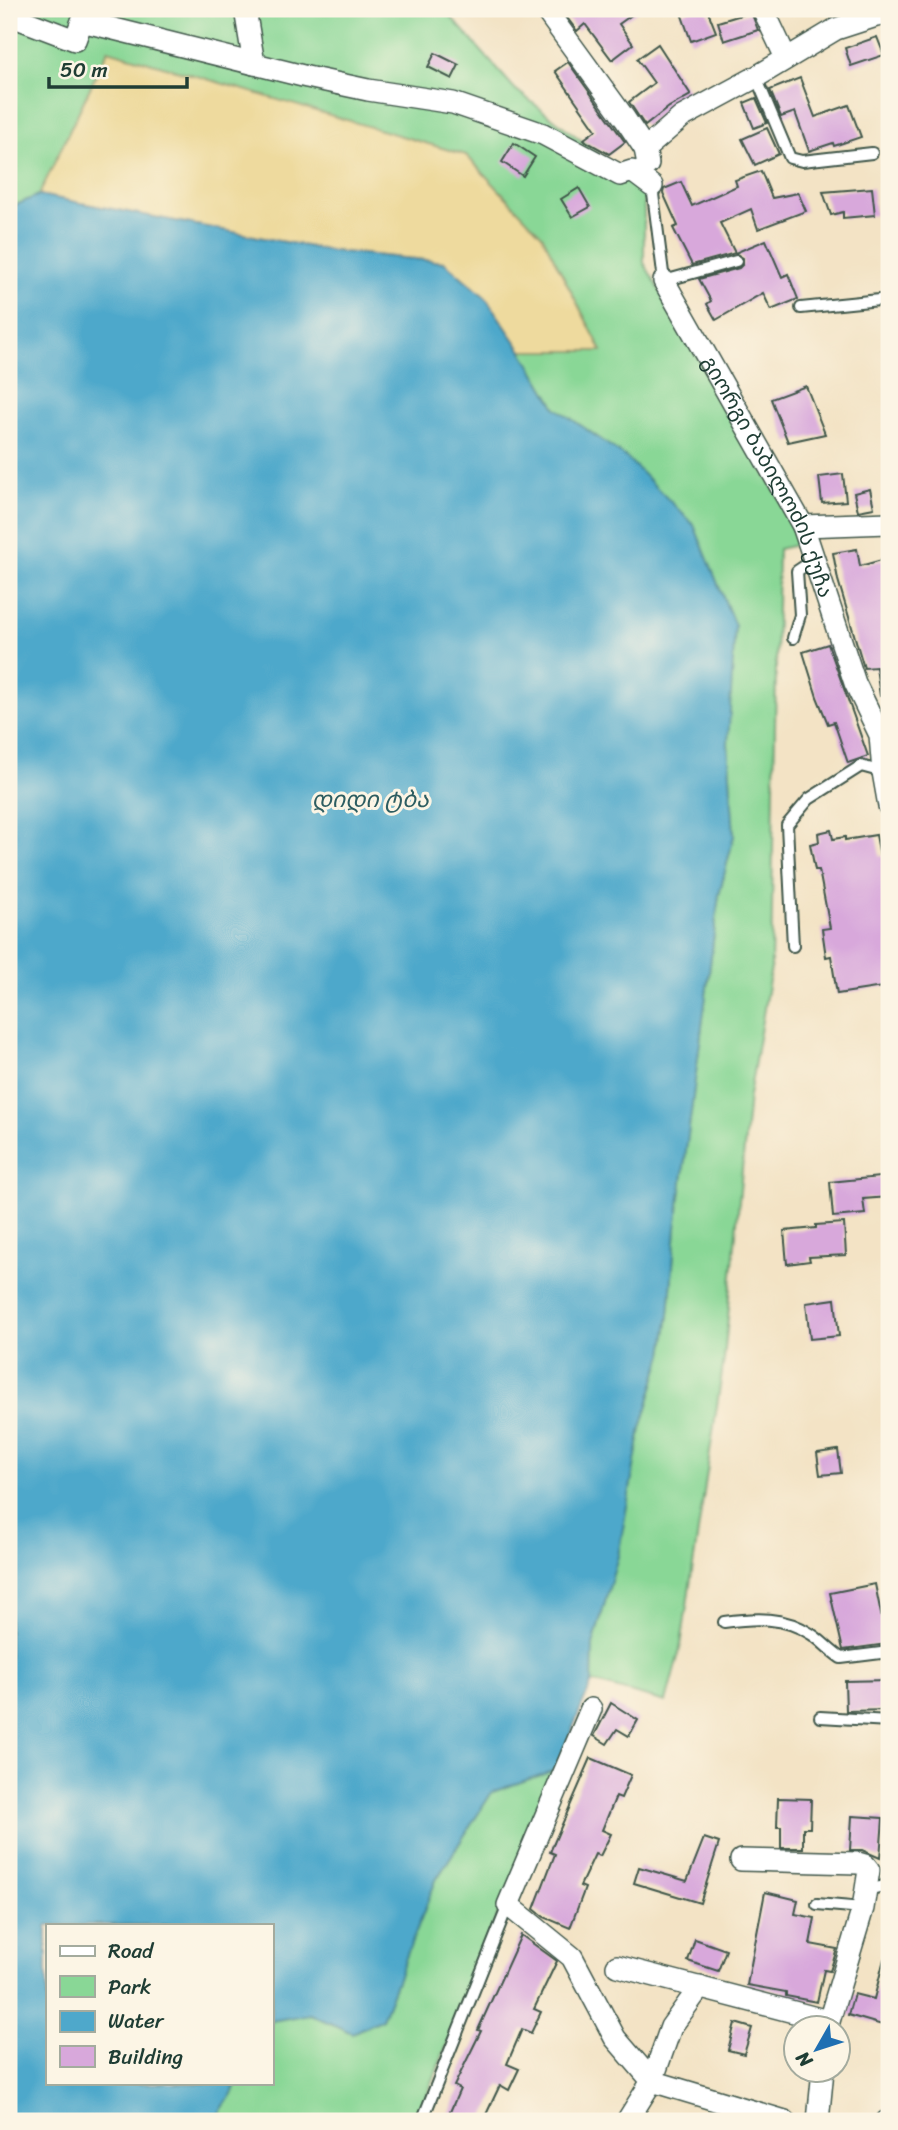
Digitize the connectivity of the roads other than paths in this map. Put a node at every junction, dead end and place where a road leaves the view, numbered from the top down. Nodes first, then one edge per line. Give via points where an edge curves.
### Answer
1 (244, 9) edge
2 (545, 9) edge
3 (763, 9) edge
4 (889, 14) edge
5 (9, 15) edge
6 (786, 58) junction
7 (254, 64) junction
8 (756, 77) junction
9 (645, 149) junction
10 (872, 153) dead end
11 (652, 186) junction
12 (736, 261) dead end
13 (664, 281) junction
14 (889, 299) edge
15 (801, 308) dead end
16 (889, 523) edge
17 (803, 526) junction
18 (814, 559) junction
19 (793, 638) dead end
20 (885, 742) edge
21 (883, 772) junction
22 (889, 806) edge
23 (793, 946) dead end
24 (724, 1622) dead end
25 (889, 1652) edge
26 (591, 1709) dead end
27 (820, 1717) dead end
28 (889, 1721) edge
29 (741, 1860) dead end
30 (889, 1880) edge
31 (865, 1899) junction
32 (817, 1904) dead end
33 (508, 1905) junction
34 (617, 1966) dead end
35 (700, 1987) junction
36 (790, 2014) edge
37 (830, 2014) edge
38 (652, 2081) junction
39 (822, 2084) edge
40 (422, 2121) edge
41 (627, 2121) edge
42 (785, 2121) edge
43 (818, 2121) edge

1 - 7 street
2 - 9 street
3 - 6 street
4 - 6 street via 836,29
5 - 7 street via 75,40 82,21
6 - 8 street
7 - 11 street via 368,90 453,103 543,134 620,175 632,172
8 - 9 street via 682,117
8 - 10 lane via 790,158 802,161
9 - 11 street, გიორგი ბაბილოძის ქუჩა
11 - 13 lane, გიორგი ბაბილოძის ქუჩა
12 - 13 lane
13 - 17 street, გიორგი ბაბილოძის ქუჩა
14 - 15 lane
16 - 17 street
17 - 18 street, გიორგი ბაბილოძის ქუჩა
18 - 19 lane via 797,571 800,615
18 - 20 street, გიორგი ბაბილოძის ქუჩა via 855,682
20 - 21 street, გიორგი ბაბილოძის ქუჩა
21 - 22 street, გიორგი ბაბილოძის ქუჩა
21 - 23 lane via 861,766 809,799 787,825
24 - 25 lane via 784,1620 813,1634 841,1658
26 - 33 street
27 - 28 lane
29 - 31 street via 865,1865 869,1870
30 - 31 lane
31 - 32 lane
31 - 37 street
33 - 38 street via 572,1957 615,2038
33 - 40 lane
34 - 35 street
35 - 36 street
35 - 38 street via 671,2027
38 - 41 street
38 - 42 street
39 - 43 street

